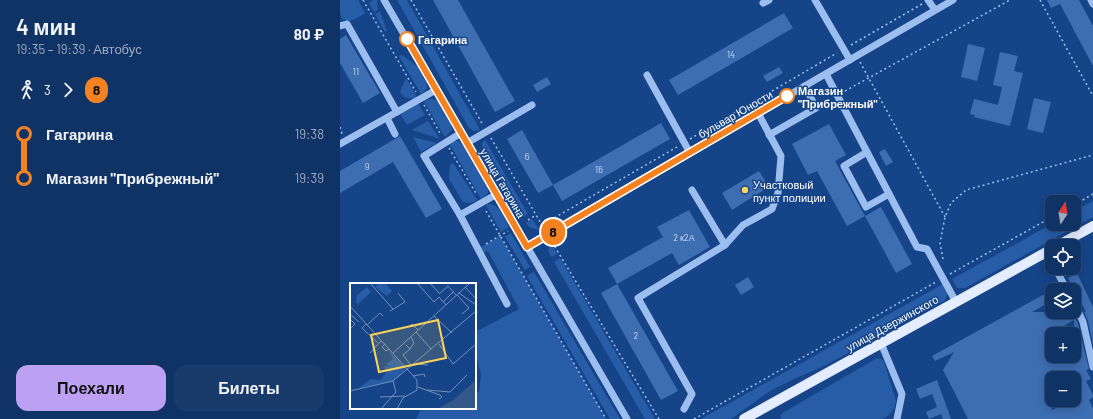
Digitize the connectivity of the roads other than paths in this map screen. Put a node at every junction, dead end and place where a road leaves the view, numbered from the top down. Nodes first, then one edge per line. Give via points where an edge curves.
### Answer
1 (384, 0) edge
2 (816, 0) edge
3 (928, 0) edge
4 (953, 0) edge
5 (1091, 0) edge
6 (1093, 4) edge
7 (935, 10) junction
8 (340, 26) edge
9 (850, 60) junction
10 (826, 74) junction
11 (647, 75) dead end
12 (805, 86) junction
13 (436, 90) junction
14 (532, 105) dead end
15 (397, 112) junction
16 (758, 113) junction
17 (387, 118) junction
18 (462, 133) junction
19 (395, 134) dead end
20 (769, 135) junction
21 (467, 143) junction
22 (340, 144) edge
23 (867, 152) junction
24 (690, 153) junction
25 (692, 190) dead end
26 (497, 194) junction
27 (889, 194) junction
28 (460, 216) junction
29 (1093, 226) edge
30 (1070, 239) edge
31 (726, 245) junction
32 (527, 247) junction
33 (1045, 252) edge
34 (956, 302) junction
35 (507, 304) dead end
36 (1081, 318) edge
37 (881, 343) junction
38 (1093, 367) edge
39 (684, 409) dead end
40 (751, 418) edge
41 (627, 419) edge
42 (897, 419) edge

1 - 13 street, улица Гагарина
2 - 9 street
3 - 7 street
4 - 7 street, бульвар Юности
5 - 6 street
7 - 9 street, бульвар Юности
8 - 15 street via 347,24
9 - 10 street, бульвар Юности
10 - 12 street, бульвар Юности
10 - 23 street
11 - 24 street
12 - 16 street, бульвар Юности
12 - 20 street via 816,108
13 - 15 street
13 - 18 street, улица Гагарина
14 - 21 street
15 - 17 street
16 - 20 street
16 - 24 street, бульвар Юности
17 - 19 street
17 - 22 street
18 - 21 street, улица Гагарина
18 - 28 street via 424,156
20 - 31 street via 781,156 775,202 772,209 743,225
21 - 26 street, улица Гагарина
23 - 27 street
23 - 27 street via 844,166 866,207
24 - 32 street, бульвар Юности
25 - 31 street
26 - 28 street
26 - 32 street, улица Гагарина
27 - 34 street via 917,247 927,249
28 - 35 street
29 - 30 main road
31 - 39 street via 638,298 692,394
32 - 41 street, улица Гагарина
33 - 34 main road, улица Дзержинского
34 - 37 main road, улица Дзержинского
36 - 38 street
37 - 40 main road, улица Дзержинского
37 - 42 street via 902,394

